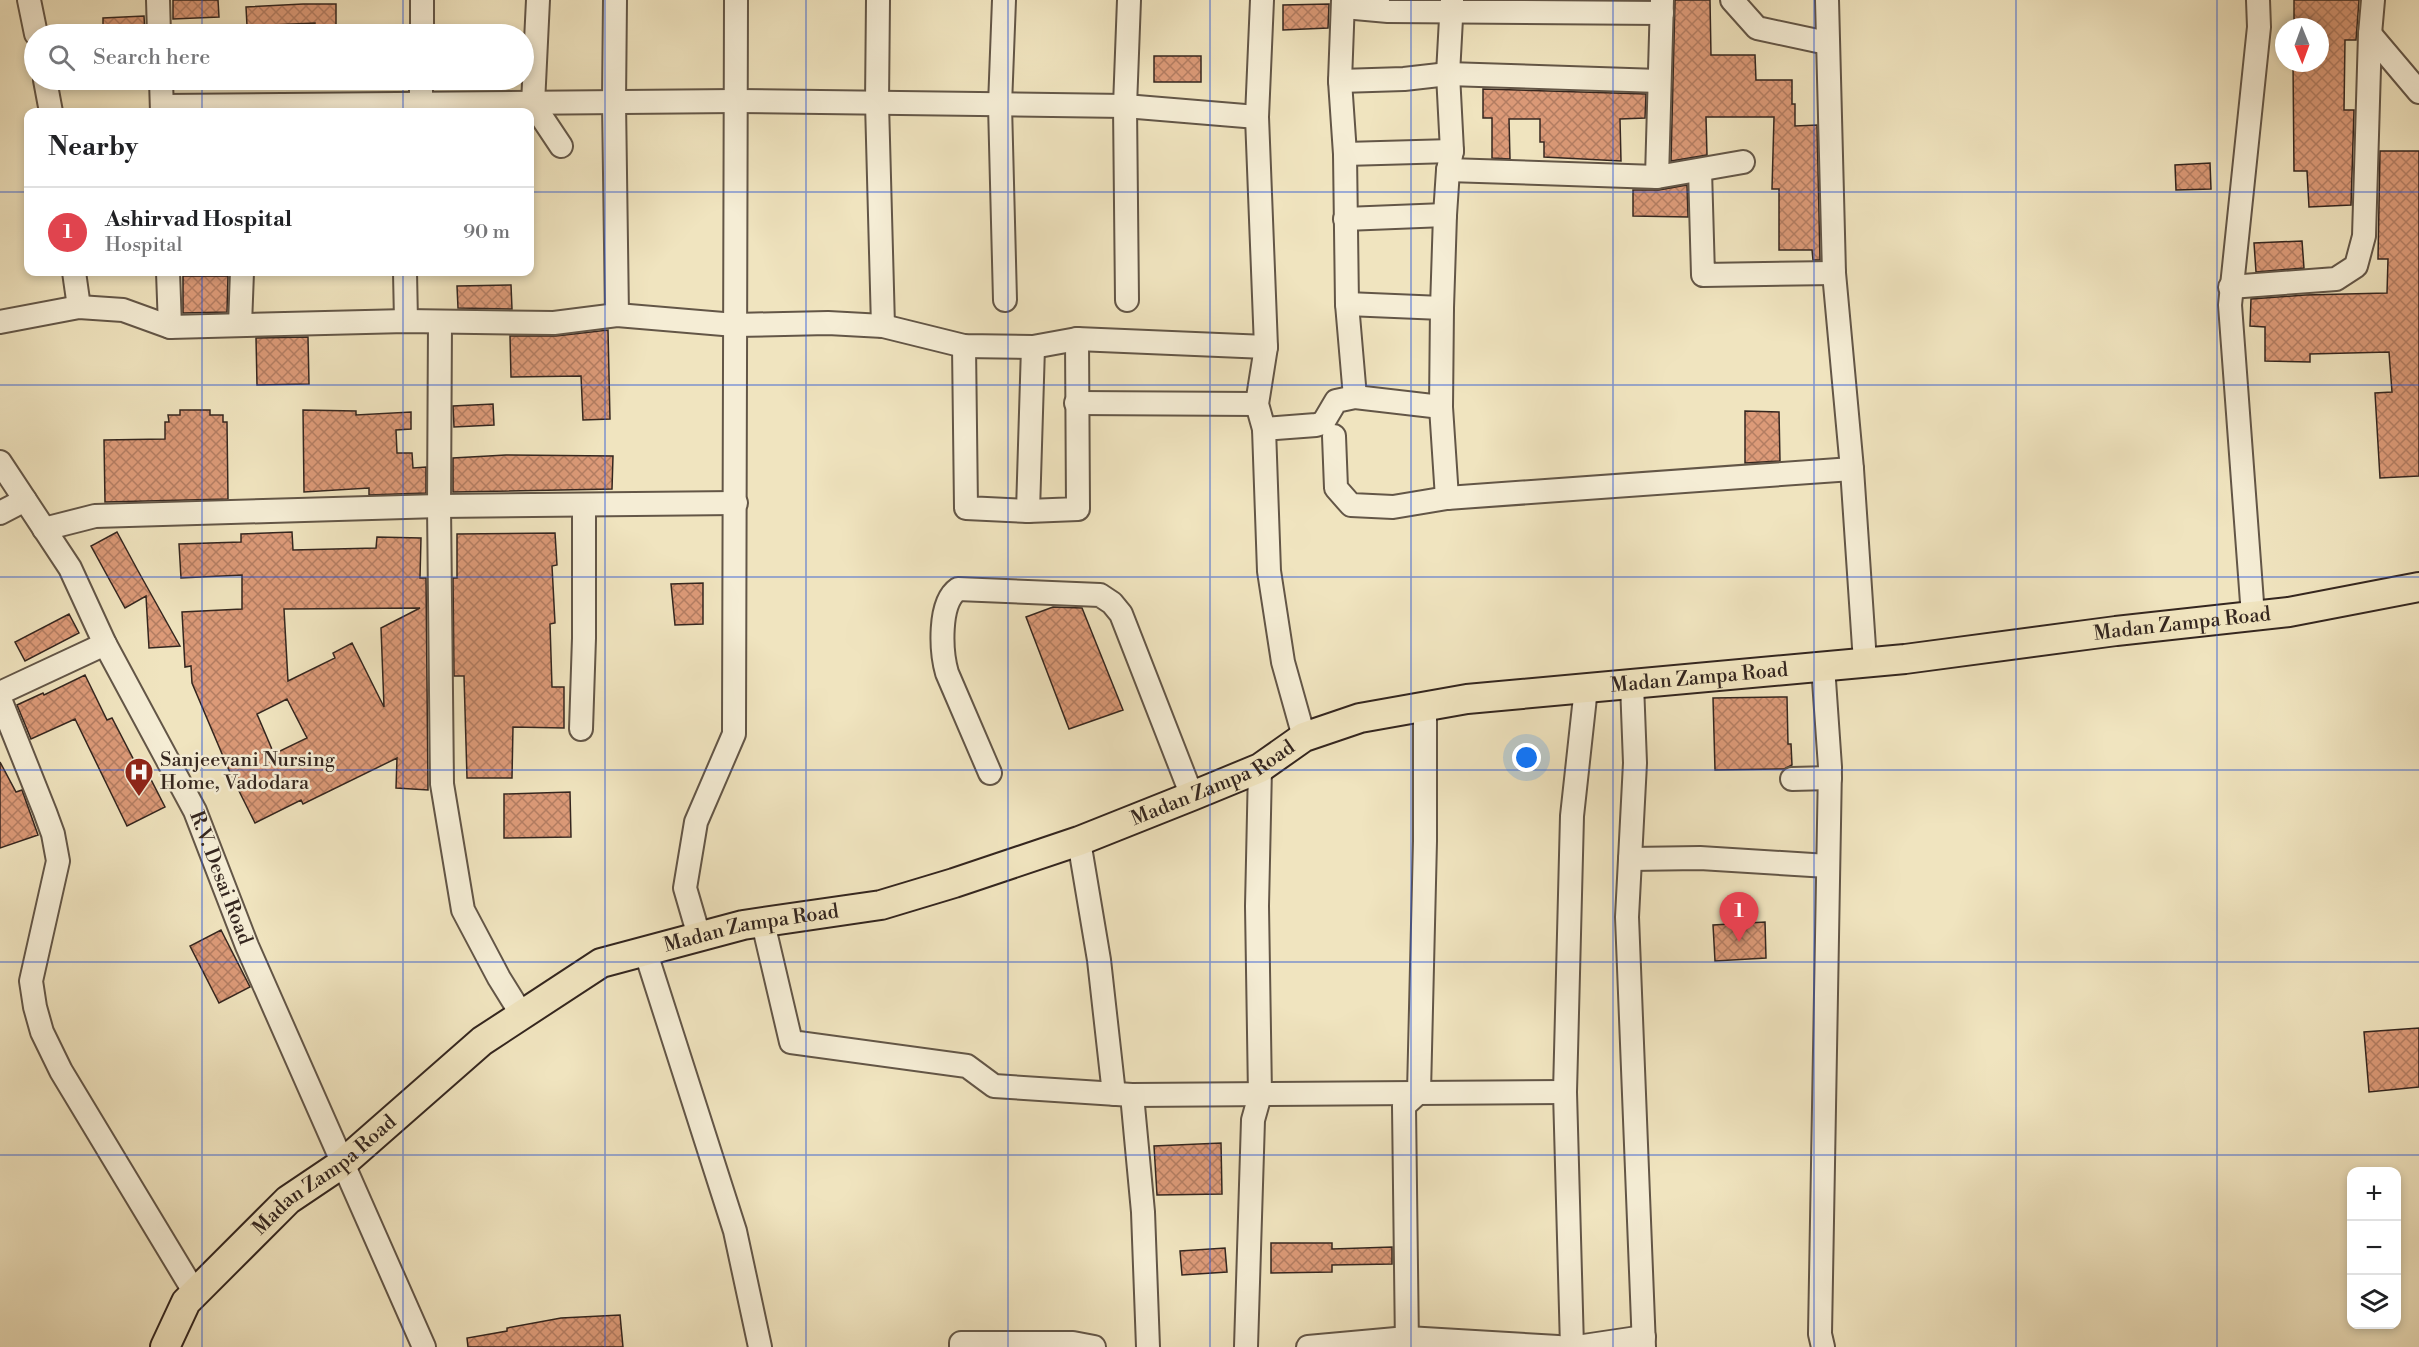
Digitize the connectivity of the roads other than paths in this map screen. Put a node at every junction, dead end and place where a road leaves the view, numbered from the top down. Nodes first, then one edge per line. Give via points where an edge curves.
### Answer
1 (29, 0) edge
2 (158, 0) edge
3 (422, 0) edge
4 (538, 0) edge
5 (615, 0) edge
6 (736, 0) edge
7 (879, 0) edge
8 (1004, 0) edge
9 (1129, 0) edge
10 (1262, 0) edge
11 (1732, 0) edge
12 (1827, 0) edge
13 (2258, 0) edge
14 (2373, 0) edge
15 (1343, 4) edge
16 (1451, 5) edge
17 (1662, 7) edge
18 (34, 24) edge
19 (159, 24) edge
20 (422, 24) edge
21 (2370, 34) junction
22 (1827, 43) junction
23 (1448, 74) junction
24 (1340, 81) junction
25 (1659, 81) junction
26 (534, 82) edge
27 (47, 90) edge
28 (161, 90) edge
29 (417, 90) edge
30 (534, 90) edge
31 (2419, 92) edge
32 (736, 101) junction
33 (614, 102) junction
34 (533, 103) junction
35 (878, 103) junction
36 (1000, 105) junction
37 (1125, 106) junction
38 (410, 107) edge
39 (50, 108) edge
40 (162, 108) edge
41 (328, 108) edge
42 (1257, 117) junction
43 (561, 146) dead end
44 (1346, 154) junction
45 (1450, 160) junction
46 (1743, 162) dead end
47 (1700, 170) junction
48 (1657, 177) junction
49 (1445, 215) junction
50 (1345, 219) junction
51 (1834, 273) junction
52 (75, 276) edge
53 (168, 276) edge
54 (242, 276) edge
55 (405, 276) edge
56 (2230, 287) junction
57 (1005, 300) dead end
58 (1127, 300) dead end
59 (1347, 304) junction
60 (79, 307) junction
61 (1442, 308) junction
62 (617, 315) junction
63 (406, 321) junction
64 (0, 322) edge
65 (440, 322) junction
66 (240, 325) junction
67 (735, 325) junction
68 (883, 326) junction
69 (170, 327) junction
70 (1077, 339) junction
71 (963, 346) junction
72 (1033, 347) junction
73 (1266, 347) junction
74 (1355, 397) junction
75 (1076, 402) junction
76 (1257, 404) junction
77 (1441, 407) junction
78 (1264, 429) junction
79 (1334, 436) dead end
80 (0, 462) edge
81 (1852, 469) junction
82 (1447, 498) junction
83 (25, 500) junction
84 (736, 503) junction
85 (584, 505) junction
86 (439, 506) junction
87 (1028, 511) junction
88 (0, 513) edge
89 (44, 529) junction
90 (2419, 587) edge
91 (2253, 616) junction
92 (105, 644) junction
93 (1864, 662) junction
94 (1823, 666) junction
95 (1632, 684) junction
96 (1586, 688) junction
97 (0, 693) edge
98 (0, 699) edge
99 (1425, 706) junction
100 (581, 729) dead end
101 (1304, 737) junction
102 (1260, 768) junction
103 (990, 773) dead end
104 (1830, 778) junction
105 (1792, 779) dead end
106 (1192, 796) junction
107 (1079, 842) junction
108 (1630, 860) junction
109 (1828, 866) junction
110 (763, 923) junction
111 (699, 936) junction
112 (645, 950) junction
113 (522, 1015) junction
114 (1419, 1092) junction
115 (1565, 1092) junction
116 (1123, 1094) junction
117 (1260, 1095) junction
118 (339, 1155) junction
119 (195, 1293) junction
120 (1644, 1342) edge
121 (1407, 1343) edge
122 (1080, 1346) edge
123 (165, 1347) edge
124 (424, 1347) edge
125 (760, 1347) edge
126 (962, 1347) edge
127 (1148, 1347) edge
128 (1246, 1347) edge
129 (1308, 1347) edge
130 (1558, 1347) edge
131 (1572, 1347) edge
132 (1577, 1347) edge
133 (1823, 1347) edge

1 - 18 street
2 - 19 street
3 - 20 street
4 - 26 street
5 - 33 street
6 - 32 street
7 - 35 street
8 - 36 street
9 - 37 street
10 - 42 street
11 - 22 street via 1757,28
12 - 22 street
13 - 56 street via 2259,27
14 - 21 street
15 - 16 street via 1388,11
15 - 24 street
16 - 17 street
16 - 23 street
17 - 25 street
21 - 31 street
21 - 56 street via 2364,236 2356,266 2336,279
22 - 51 street
23 - 24 street
23 - 25 street
23 - 45 street
24 - 44 street
25 - 48 street
27 - 39 street
28 - 40 street
29 - 38 street
30 - 34 street
32 - 33 street
32 - 35 street
32 - 67 street
33 - 34 street
33 - 62 street
34 - 38 street
34 - 43 street
35 - 36 street
35 - 68 street
36 - 37 street
36 - 57 street
37 - 42 street
37 - 58 street
38 - 41 street
42 - 73 street
44 - 45 street
44 - 50 street
45 - 48 street
45 - 49 street
46 - 47 street
47 - 48 street
47 - 51 street via 1703,275
49 - 50 street
49 - 61 street
50 - 59 street
51 - 81 street
52 - 60 street
53 - 69 street
54 - 66 street
55 - 63 street
56 - 91 street
59 - 61 street
59 - 74 street
60 - 64 street
60 - 69 street via 123,310
61 - 77 street
62 - 65 street via 554,323
62 - 67 street
63 - 65 street
63 - 66 street
65 - 86 street
66 - 69 street
67 - 68 street
67 - 84 street
68 - 71 street
70 - 72 street
70 - 73 street
70 - 75 street
71 - 72 street
71 - 87 street via 966,508
72 - 87 street
73 - 76 street
74 - 77 street
74 - 78 street via 1335,401 1323,423
75 - 76 street
75 - 87 street via 1078,509
76 - 78 street
77 - 82 street
78 - 101 street via 1269,571 1283,662
79 - 82 street via 1336,488 1351,505 1393,507
80 - 83 street, R.V. Desai Road
81 - 82 street
81 - 93 street
83 - 88 street
83 - 89 street, R.V. Desai Road
84 - 85 street
84 - 111 street via 734,734 696,822 685,888
85 - 86 street
85 - 100 street
86 - 89 street via 95,516
86 - 113 street via 442,784 463,910
89 - 92 street, R.V. Desai Road via 70,568
90 - 91 main road, Madan Zampa Road
91 - 93 main road, Madan Zampa Road
92 - 97 street
92 - 118 street, R.V. Desai Road via 195,811 247,946
93 - 94 main road, Madan Zampa Road
94 - 95 main road, Madan Zampa Road
94 - 104 street
95 - 96 main road, Madan Zampa Road
95 - 108 street via 1635,763
96 - 99 main road, Madan Zampa Road
96 - 115 street via 1572,816
98 - 119 street via 45,812 58,861 31,981 42,1032 61,1071
99 - 101 main road, Madan Zampa Road via 1360,718
99 - 114 street
101 - 102 main road, Madan Zampa Road
102 - 106 main road, Madan Zampa Road
102 - 117 street
103 - 106 street via 943,656 945,606 951,594 958,590 1100,595 1121,614
104 - 105 street
104 - 109 street
106 - 107 main road, Madan Zampa Road
107 - 110 main road, Madan Zampa Road via 881,905
107 - 116 street
108 - 109 street via 1700,858
108 - 120 street via 1627,917
109 - 133 street via 1820,1334
110 - 111 main road, Madan Zampa Road
110 - 116 street via 791,1042 967,1066 994,1086
111 - 112 main road, Madan Zampa Road
112 - 113 main road, Madan Zampa Road via 601,963
112 - 125 street via 735,1231
113 - 118 main road, Madan Zampa Road via 482,1041
114 - 115 street
114 - 117 street
114 - 121 street via 1404,1106
115 - 131 street
116 - 117 street
116 - 127 street via 1143,1212
117 - 128 street via 1253,1120
118 - 119 main road, Madan Zampa Road
118 - 124 street, R.V. Desai Road
119 - 123 main road, Madan Zampa Road via 186,1302
120 - 132 street
121 - 129 street
121 - 130 street
122 - 126 street via 961,1343

